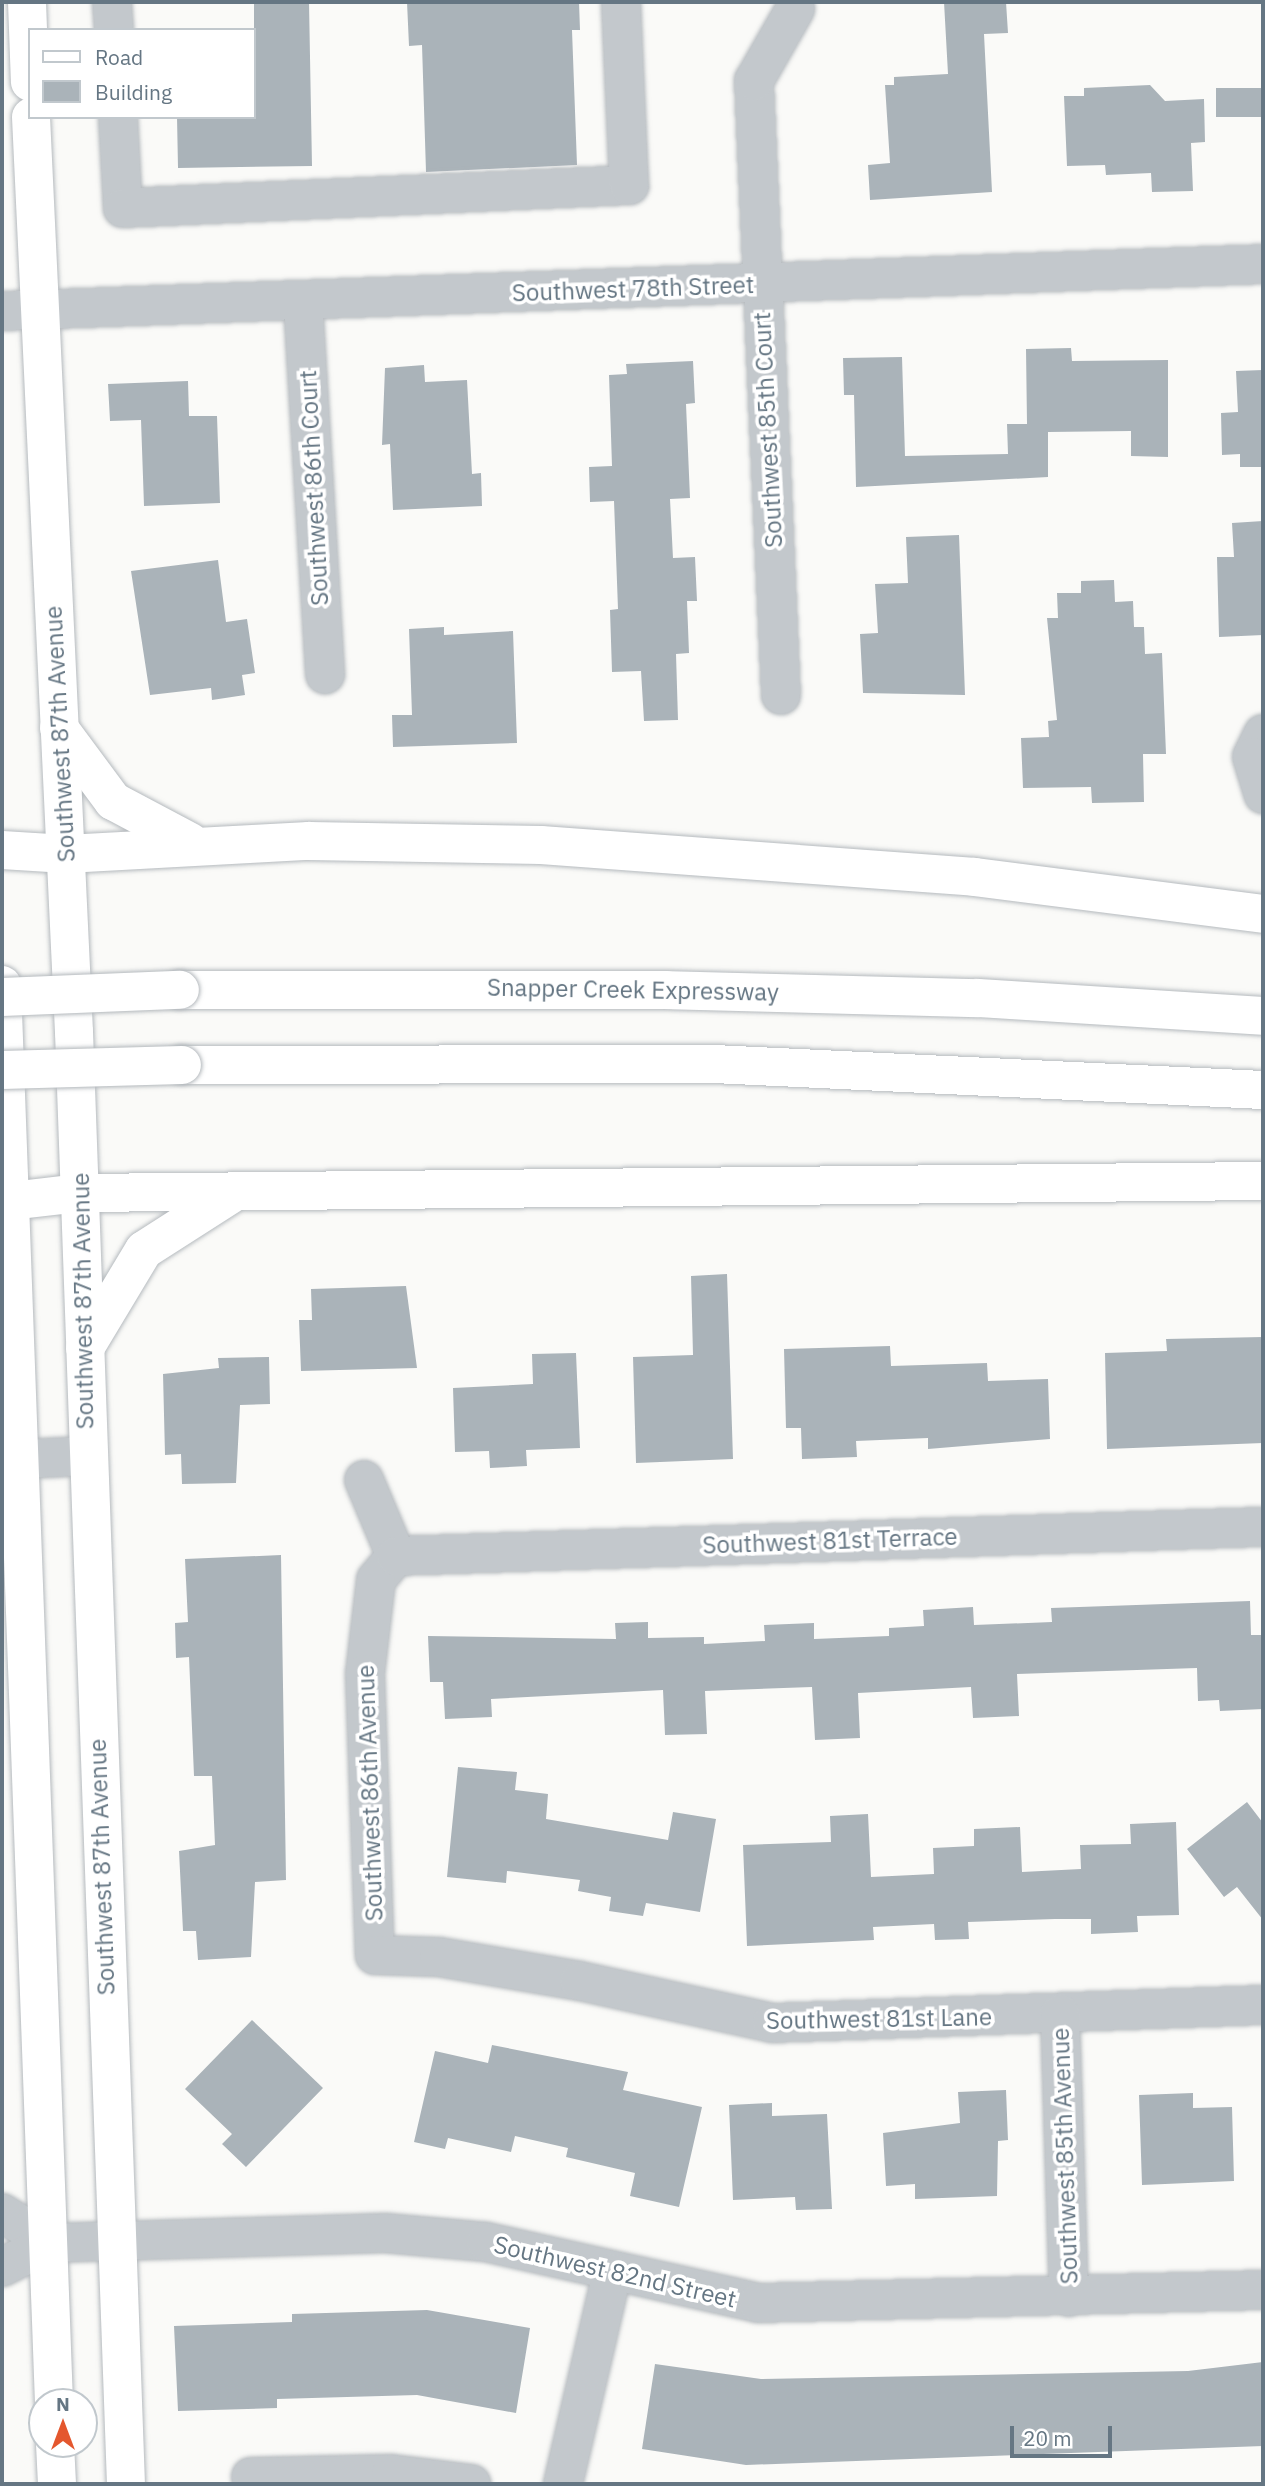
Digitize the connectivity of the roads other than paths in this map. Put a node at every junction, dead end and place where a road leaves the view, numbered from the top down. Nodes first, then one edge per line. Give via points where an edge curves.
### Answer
1 (113, 2) edge
2 (621, 2) edge
3 (795, 9) dead end
4 (114, 28) edge
5 (31, 119) edge
6 (118, 119) edge
7 (1263, 264) edge
8 (761, 284) junction
9 (303, 302) junction
10 (20, 310) edge
11 (325, 674) dead end
12 (781, 695) dead end
13 (59, 728) junction
14 (1263, 734) edge
15 (1263, 794) edge
16 (195, 845) junction
17 (2, 849) edge
18 (66, 854) junction
19 (1263, 914) edge
20 (2, 985) edge
21 (2, 997) edge
22 (1263, 1016) edge
23 (2, 1070) edge
24 (1263, 1090) edge
25 (1263, 1181) edge
26 (235, 1192) junction
27 (80, 1193) junction
28 (6, 1202) edge
29 (85, 1348) junction
30 (87, 1456) junction
31 (10, 1459) edge
32 (363, 1480) dead end
33 (1263, 1527) edge
34 (396, 1556) junction
35 (375, 1955) joint
36 (1263, 2005) edge
37 (1060, 2014) junction
38 (2, 2213) edge
39 (117, 2240) junction
40 (50, 2243) junction
41 (2, 2267) edge
42 (612, 2274) junction
43 (1263, 2290) edge
44 (1069, 2297) junction
45 (54, 2388) edge
46 (56, 2458) edge
47 (251, 2477) dead end
48 (358, 2479) edge
49 (57, 2484) edge
50 (126, 2484) edge
51 (471, 2484) edge
52 (563, 2484) edge

1 - 4 street
2 - 6 street via 629,185 122,208
3 - 8 street, Southwest 85th Court via 754,81
5 - 10 main road, Southwest 87th Avenue
7 - 8 street, Southwest 78th Street
8 - 9 street, Southwest 78th Street
8 - 12 street, Southwest 85th Court
9 - 10 street, Southwest 78th Street
9 - 11 street, Southwest 86th Court
10 - 13 main road, Southwest 87th Avenue
13 - 16 main road via 113,801
13 - 18 main road, Southwest 87th Avenue
14 - 15 street via 1252,757
16 - 18 main road
16 - 19 main road via 426,841 700,854 975,877
17 - 18 main road
18 - 27 main road, Southwest 87th Avenue
20 - 28 main road
21 - 22 main road, Snapper Creek Expressway, bridge via 180,990 718,991
23 - 24 main road, bridge via 714,1063
25 - 26 main road
26 - 27 main road
26 - 29 main road via 144,1250
27 - 28 main road
27 - 29 main road, Southwest 87th Avenue
28 - 31 main road
29 - 30 main road, Southwest 87th Avenue
30 - 31 street
30 - 39 main road, Southwest 87th Avenue
31 - 40 main road
32 - 34 street
33 - 34 street, Southwest 81st Terrace
34 - 35 street, Southwest 86th Avenue via 376,1580 365,1674
35 - 37 street, Southwest 81st Lane via 439,1957 580,1981 772,2023
36 - 37 street, Southwest 81st Lane
37 - 44 street, Southwest 85th Avenue
38 - 40 street
39 - 40 street, Southwest 82nd Street
39 - 42 street, Southwest 82nd Street via 417,2235 486,2242
39 - 50 main road, Southwest 87th Avenue
40 - 41 street, Southwest 82nd Street
40 - 45 main road
42 - 44 street, Southwest 82nd Street via 758,2303
42 - 52 street
43 - 44 street, Southwest 82nd Street
46 - 49 main road
47 - 48 street
48 - 51 street

